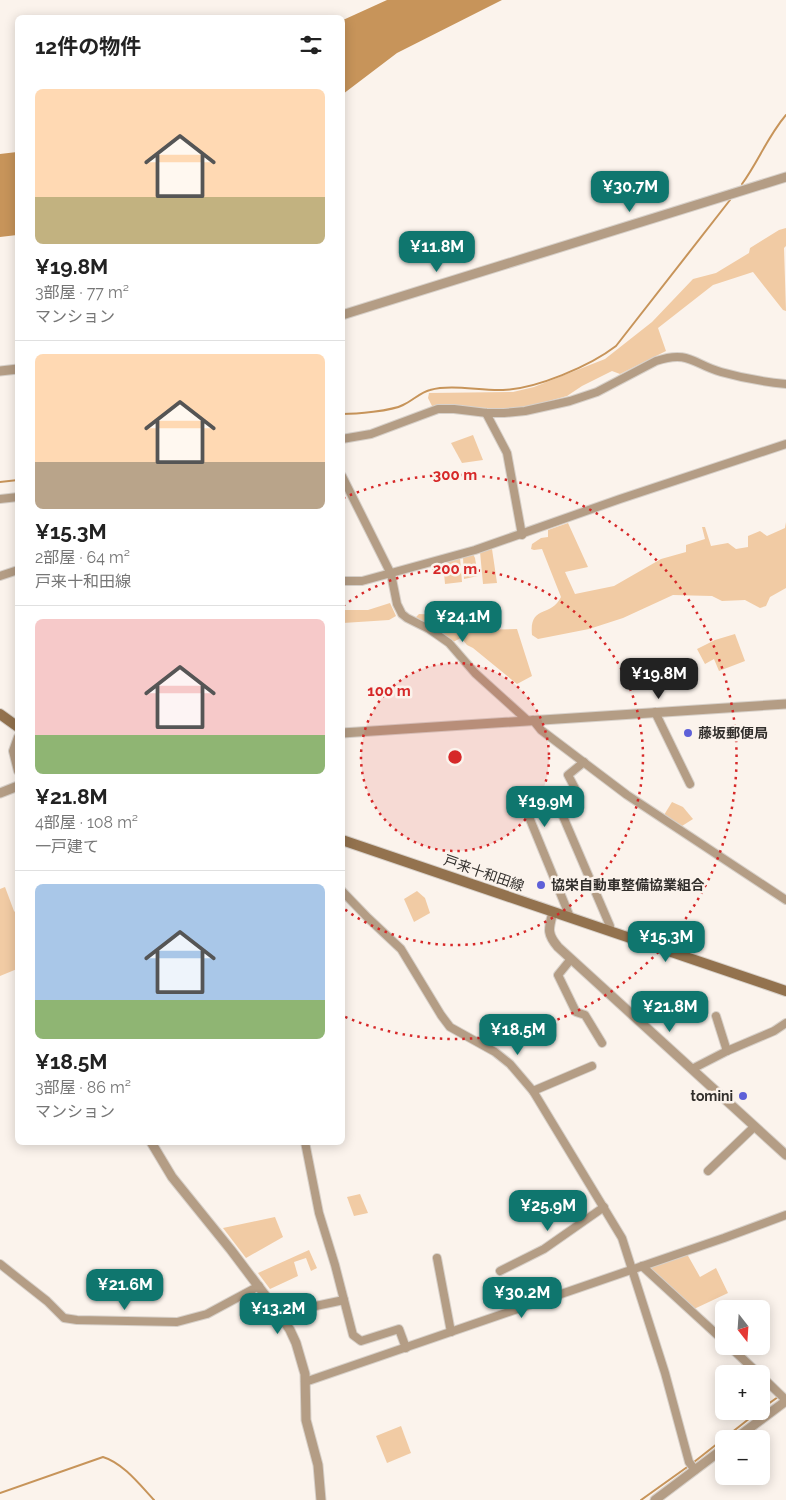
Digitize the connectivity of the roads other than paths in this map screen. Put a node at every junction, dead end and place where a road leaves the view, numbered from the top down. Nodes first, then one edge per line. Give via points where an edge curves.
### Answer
1 (786, 177) edge
2 (345, 314) edge
3 (15, 369) edge
4 (0, 371) edge
5 (786, 384) edge
6 (486, 413) junction
7 (345, 438) edge
8 (786, 444) edge
9 (345, 482) edge
10 (15, 497) edge
11 (0, 499) edge
12 (522, 535) junction
13 (15, 571) edge
14 (391, 574) junction
15 (0, 576) edge
16 (345, 581) edge
17 (786, 704) edge
18 (655, 712) junction
19 (0, 714) edge
20 (530, 720) junction
21 (15, 725) edge
22 (345, 733) edge
23 (15, 745) edge
24 (15, 759) edge
25 (584, 762) junction
26 (690, 784) dead end
27 (15, 787) edge
28 (0, 793) edge
29 (556, 800) junction
30 (345, 841) edge
31 (345, 894) edge
32 (786, 900) edge
33 (553, 912) junction
34 (570, 918) junction
35 (608, 930) junction
36 (571, 959) junction
37 (786, 991) edge
38 (716, 1016) dead end
39 (786, 1023) edge
40 (602, 1043) dead end
41 (728, 1051) junction
42 (592, 1066) dead end
43 (692, 1069) junction
44 (533, 1091) junction
45 (754, 1127) junction
46 (153, 1145) edge
47 (306, 1145) edge
48 (786, 1155) edge
49 (708, 1171) dead end
50 (604, 1207) junction
51 (786, 1215) edge
52 (437, 1258) dead end
53 (0, 1264) edge
54 (642, 1266) junction
55 (631, 1269) junction
56 (500, 1271) dead end
57 (259, 1286) junction
58 (344, 1300) junction
59 (280, 1316) junction
60 (450, 1332) junction
61 (715, 1333) edge
62 (406, 1348) junction
63 (739, 1355) edge
64 (749, 1365) edge
65 (305, 1382) junction
66 (770, 1385) edge
67 (783, 1398) edge
68 (746, 1430) edge
69 (715, 1453) edge
70 (692, 1467) junction
71 (320, 1500) edge
72 (655, 1500) edge

1 - 2 street
3 - 4 street
5 - 6 street via 722,372 691,359 666,358 587,396 525,411
6 - 7 street via 438,409 371,434
6 - 12 street via 506,453
8 - 12 street
9 - 14 street
10 - 11 street
12 - 14 street
13 - 15 street
14 - 16 street via 362,581
14 - 20 street via 402,614 449,643 475,673
17 - 18 street
18 - 20 street
18 - 26 street
19 - 21 main road
20 - 22 street
20 - 25 street
23 - 24 street
25 - 29 street via 568,775 577,792
25 - 32 street via 642,805
27 - 28 street
29 - 34 street via 527,812
29 - 35 street via 610,926
30 - 33 main road, 戸来十和田線
31 - 44 street via 401,949 450,1027 495,1052
33 - 34 main road, 戸来十和田線
33 - 36 street via 549,936
34 - 35 main road, 戸来十和田線
35 - 37 main road, 戸来十和田線
36 - 40 street via 558,976 576,1012 585,1015
36 - 43 street
38 - 41 street
39 - 41 street
41 - 43 street
42 - 44 street
43 - 45 street
44 - 50 street
45 - 48 street
45 - 49 street
46 - 57 street via 172,1177
47 - 58 street via 319,1213
50 - 55 street via 622,1238
50 - 56 street via 544,1249
51 - 54 street
52 - 60 street
53 - 57 street via 64,1318 76,1320 177,1322 207,1314
54 - 55 street
54 - 61 street
55 - 60 street
55 - 70 street
57 - 59 street
58 - 59 street
58 - 62 street via 357,1338 362,1341 399,1329
59 - 65 street via 296,1343
60 - 62 street
62 - 65 street
63 - 64 street
65 - 71 street via 306,1420 318,1465
66 - 67 street
67 - 68 street
69 - 70 street
70 - 72 street

